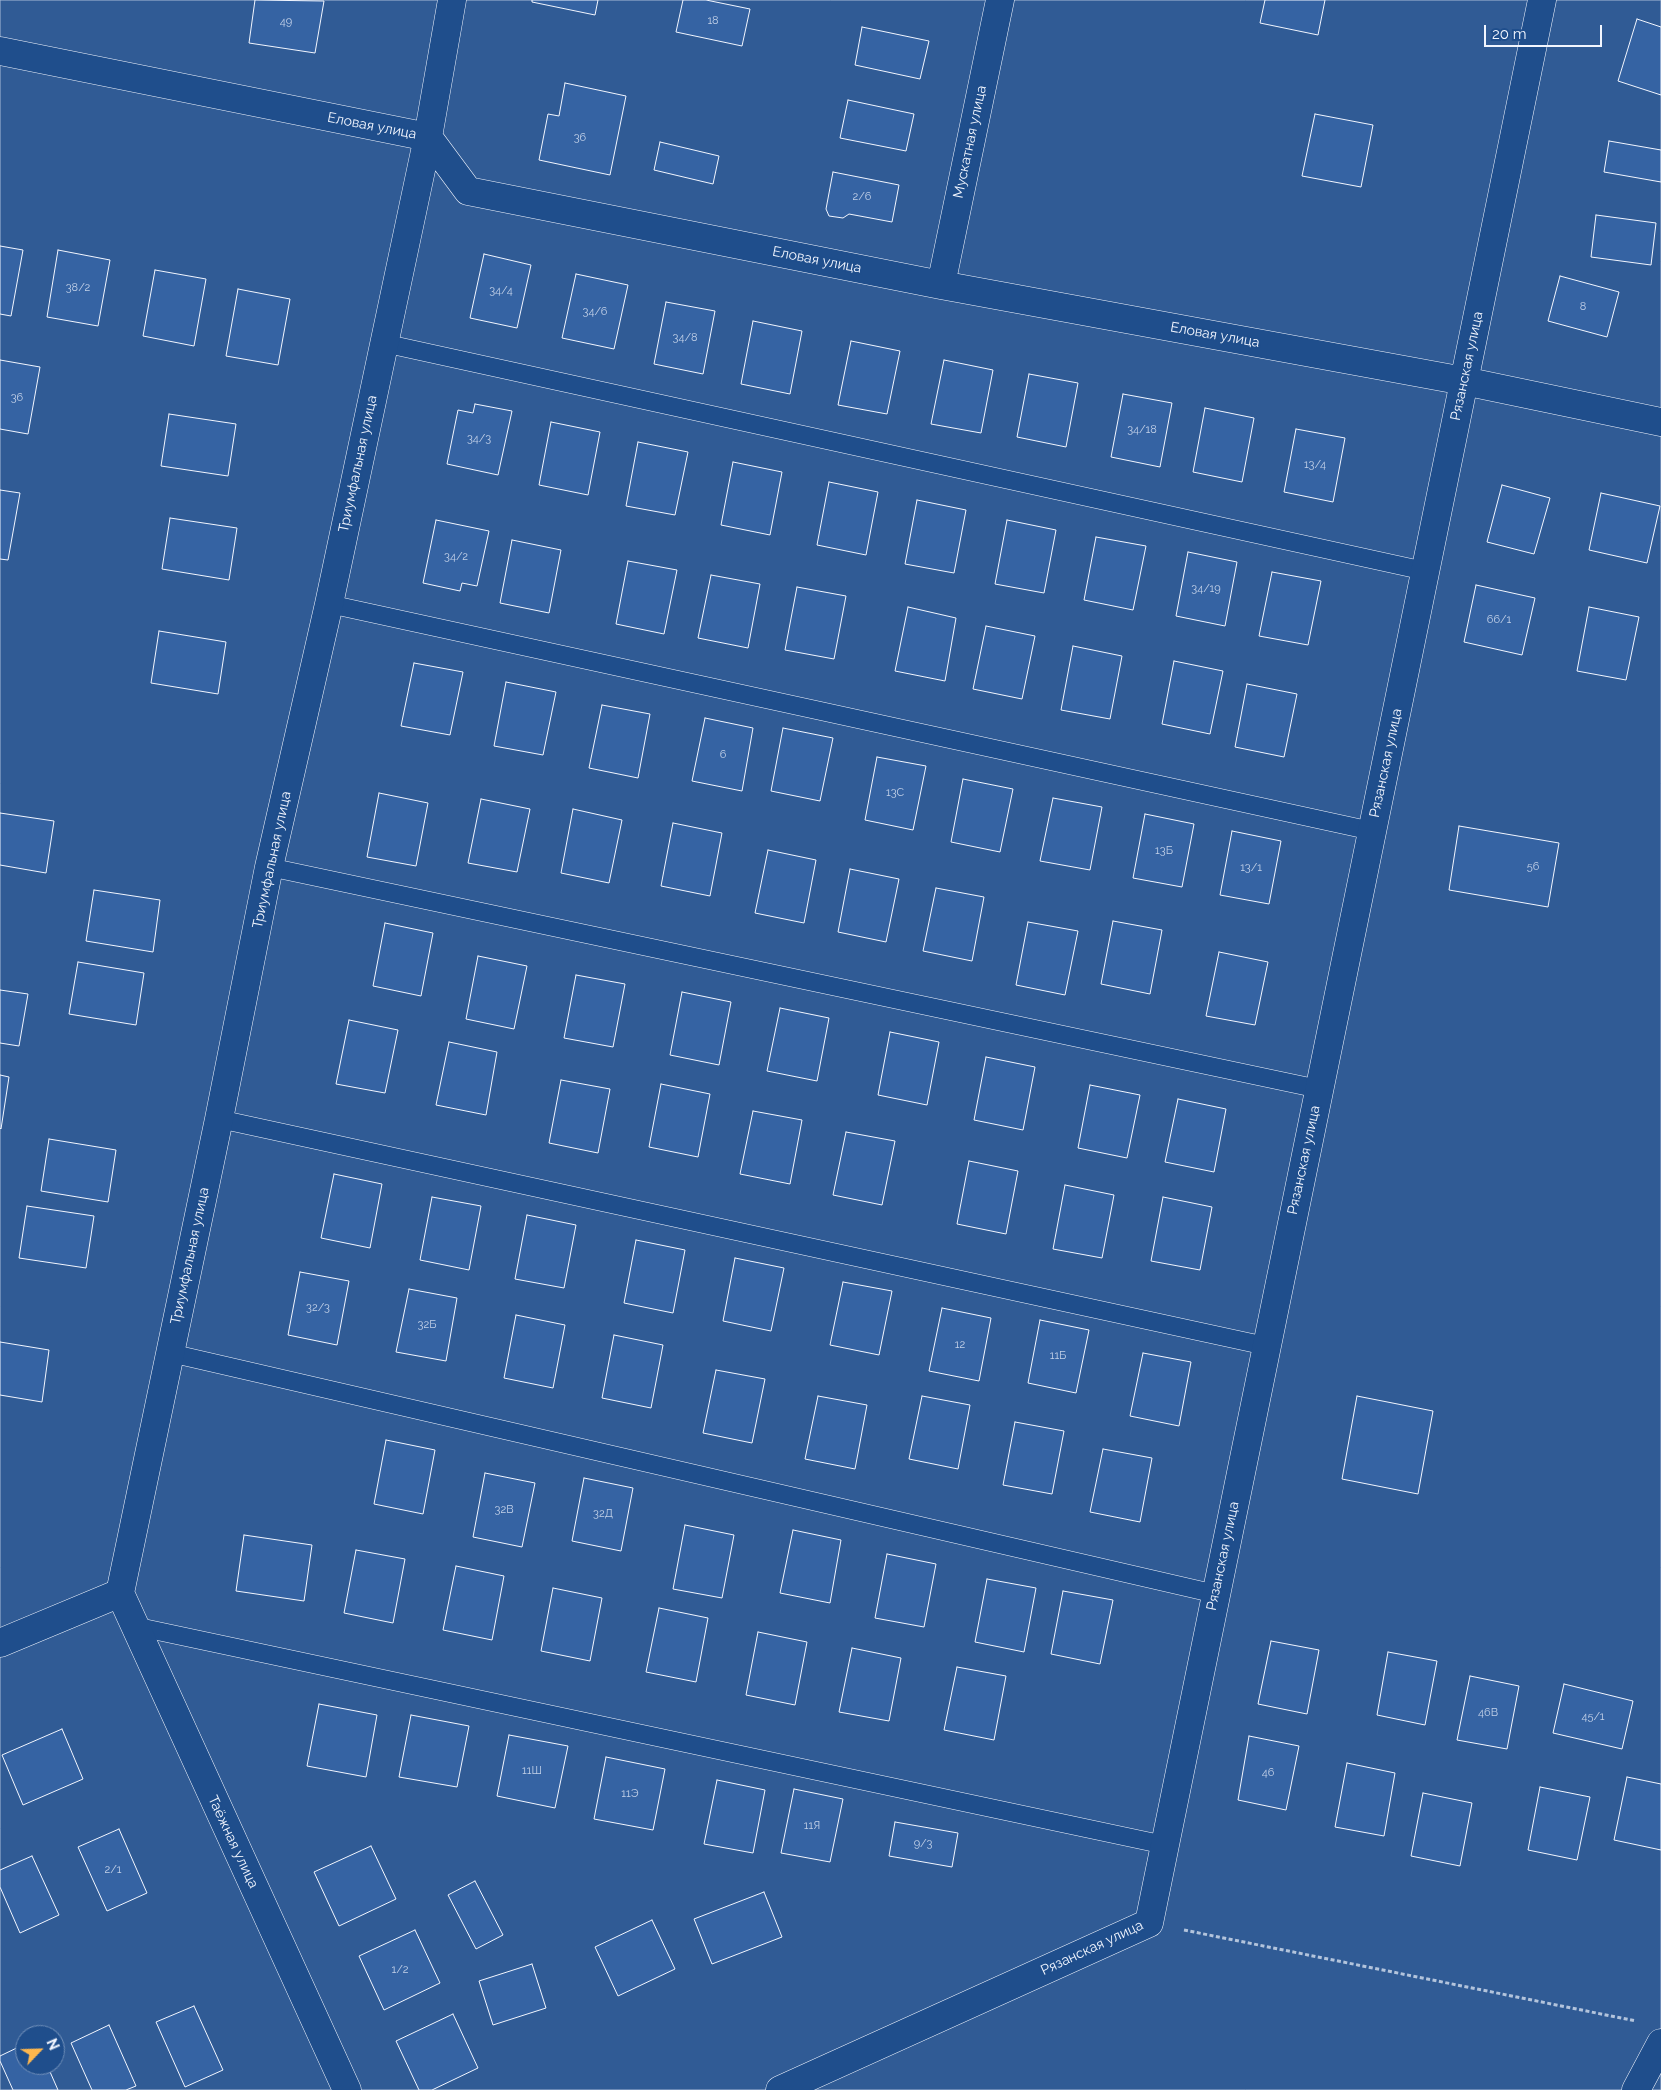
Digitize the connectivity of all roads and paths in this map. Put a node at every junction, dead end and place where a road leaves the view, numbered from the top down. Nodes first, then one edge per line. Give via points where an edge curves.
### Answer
1 (452, 0) edge
2 (1000, 0) edge
3 (1542, 0) edge
4 (0, 51) edge
5 (428, 137) junction
6 (941, 285) junction
7 (383, 343) junction
8 (1464, 381) junction
9 (1661, 422) edge
10 (1425, 571) junction
11 (329, 604) junction
12 (1372, 831) junction
13 (269, 867) junction
14 (1319, 1089) junction
15 (219, 1119) junction
16 (1266, 1346) junction
17 (170, 1353) junction
18 (120, 1593) junction
19 (1216, 1594) junction
20 (134, 1626) junction
21 (0, 1643) edge
22 (1165, 1845) junction
23 (1149, 1923) junction
24 (1642, 2022) dead end
25 (1661, 2043) edge
26 (347, 2090) edge
27 (780, 2090) edge
28 (1636, 2090) edge

1 - 5 street, Триумфальная улица
2 - 6 street, Мускатная улица
3 - 8 street, Рязанская улица
4 - 5 street, Еловая улица
5 - 6 street, Еловая улица via 468,191
5 - 7 street, Триумфальная улица
6 - 8 street, Еловая улица
7 - 10 lane
7 - 11 street, Триумфальная улица
8 - 9 street, Еловая улица
8 - 10 street, Рязанская улица
10 - 12 street, Рязанская улица
11 - 12 lane
11 - 13 street, Триумфальная улица
12 - 14 street, Рязанская улица
13 - 14 lane
13 - 15 street, Триумфальная улица
14 - 16 street, Рязанская улица
15 - 16 lane
15 - 17 street, Триумфальная улица
16 - 19 street, Рязанская улица
17 - 18 street, Триумфальная улица
17 - 19 lane
18 - 20 street, Таёжная улица
18 - 21 street
19 - 22 street, Рязанская улица
20 - 22 lane
20 - 26 street, Таёжная улица
22 - 23 street, Рязанская улица
23 - 24 path
23 - 27 street, Рязанская улица
25 - 28 street

